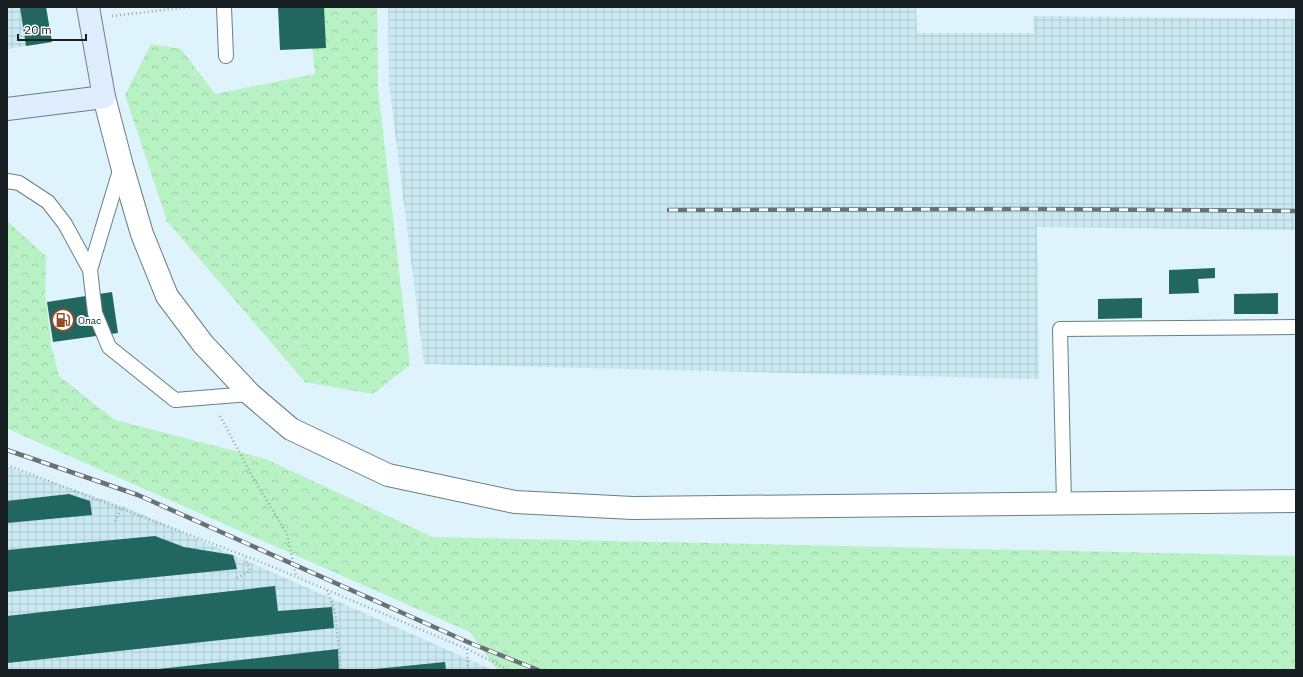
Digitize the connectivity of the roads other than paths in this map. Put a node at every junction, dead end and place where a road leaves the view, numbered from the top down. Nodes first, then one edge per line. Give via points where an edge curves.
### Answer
1 (88, 7) edge
2 (224, 7) edge
3 (226, 56) dead end
4 (104, 97) junction
5 (7, 109) edge
6 (122, 166) junction
7 (7, 181) edge
8 (90, 270) junction
9 (1296, 327) edge
10 (250, 394) junction
11 (1296, 501) edge
12 (1064, 504) junction

1 - 4 street
2 - 3 lane
4 - 5 street
4 - 6 street
6 - 8 lane
6 - 10 street via 142,234 167,296 203,344
7 - 8 lane via 20,183 48,202 65,224
8 - 10 lane via 94,313 109,347 175,400
9 - 12 lane via 1060,328
10 - 12 street via 291,429 388,475 515,502 633,508
11 - 12 street

